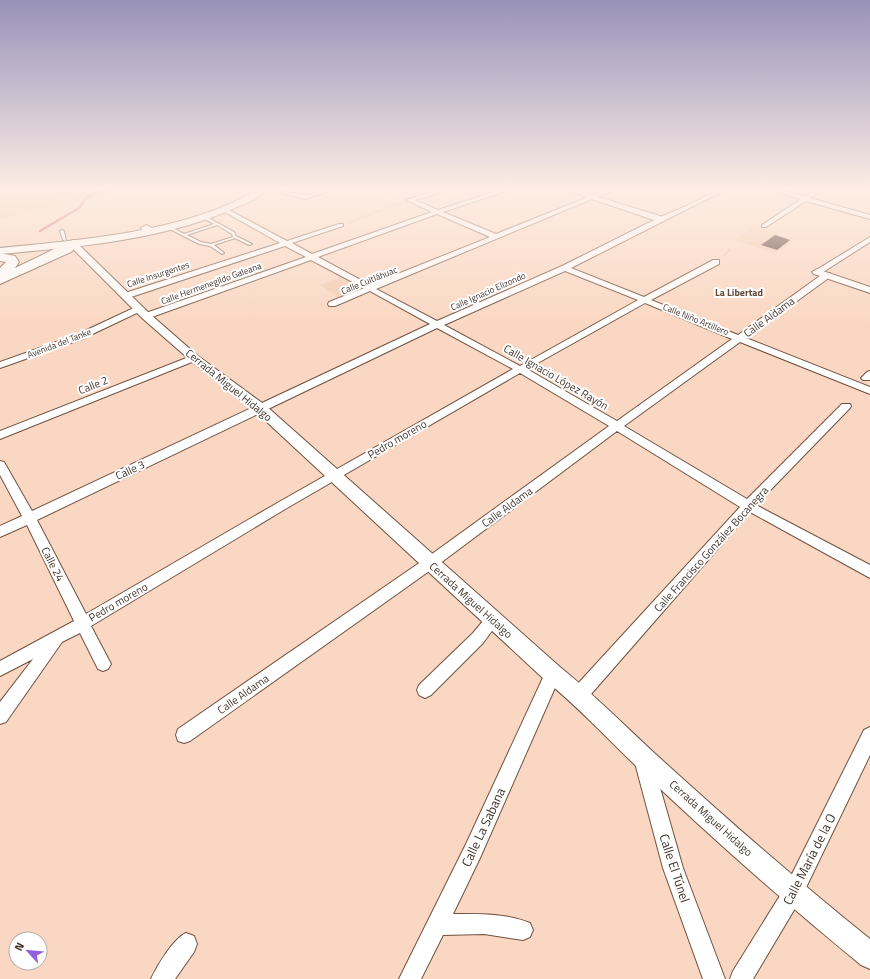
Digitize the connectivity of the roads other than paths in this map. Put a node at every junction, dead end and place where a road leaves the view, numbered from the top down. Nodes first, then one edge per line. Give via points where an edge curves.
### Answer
1 (101, 235) edge
2 (184, 235) edge
3 (271, 235) edge
4 (311, 235) edge
5 (373, 235) edge
6 (491, 235) edge
7 (502, 235) edge
8 (630, 235) edge
9 (235, 236) joint
10 (496, 237) junction
11 (67, 238) junction
12 (870, 239) edge
13 (286, 243) junction
14 (250, 244) dead end
15 (211, 245) junction
16 (0, 247) edge
17 (0, 251) edge
18 (222, 253) dead end
19 (0, 257) edge
20 (310, 257) junction
21 (716, 262) dead end
22 (565, 268) junction
23 (0, 273) edge
24 (822, 274) junction
25 (0, 280) edge
26 (370, 289) junction
27 (870, 290) edge
28 (125, 296) junction
29 (646, 299) junction
30 (332, 304) dead end
31 (142, 313) junction
32 (438, 324) junction
33 (741, 338) junction
34 (194, 358) junction
35 (0, 365) edge
36 (519, 369) junction
37 (870, 391) edge
38 (846, 406) dead end
39 (260, 408) junction
40 (617, 426) junction
41 (0, 435) edge
42 (0, 465) edge
43 (334, 476) junction
44 (748, 506) junction
45 (30, 518) junction
46 (0, 532) edge
47 (430, 563) junction
48 (870, 572) edge
49 (493, 620) junction
50 (83, 623) junction
51 (56, 639) junction
52 (103, 664) dead end
53 (0, 669) edge
54 (553, 674) junction
55 (425, 690) dead end
56 (579, 695) junction
57 (0, 716) edge
58 (184, 735) dead end
59 (870, 736) edge
60 (642, 756) junction
61 (793, 893) junction
62 (436, 925) junction
63 (524, 930) dead end
64 (186, 944) dead end
65 (870, 956) edge
66 (162, 979) edge
67 (410, 979) edge
68 (714, 979) edge
69 (741, 979) edge

1 - 11 main road
2 - 15 lane
3 - 13 street, Calle Ignacio López Rayón
4 - 13 street, Calle Insurgentes
5 - 20 street, Calle Hermenegildo Galeana
6 - 10 street
7 - 10 street, Calle Cuitláhuac
8 - 22 street, Calle Ignacio Elizondo
9 - 14 lane
9 - 15 lane
10 - 26 street, Calle Cuitláhuac
11 - 16 main road
11 - 17 main road
11 - 25 highway via 67,250
11 - 28 street, Cerrada Miguel Hidalgo
12 - 24 street, Calle Aldama
13 - 20 street, Calle Ignacio López Rayón
13 - 28 street, Calle Insurgentes
15 - 18 lane
19 - 23 highway via 13,262 8,269
20 - 26 street, Calle Ignacio López Rayón
20 - 31 street, Calle Hermenegildo Galeana
21 - 29 street, Pedro moreno
22 - 29 street, Calle Niño Artillero
22 - 32 street, Calle Ignacio Elizondo
24 - 27 street
24 - 33 street, Calle Aldama
26 - 30 street, Calle Cuitláhuac
26 - 32 street, Calle Ignacio López Rayón
28 - 31 street, Cerrada Miguel Hidalgo
29 - 33 street, Calle Niño Artillero
29 - 36 street, Pedro moreno
31 - 34 street, Cerrada Miguel Hidalgo
31 - 35 street, Avenida del Tanke
32 - 36 street, Calle Ignacio López Rayón
32 - 39 street, Calle Ignacio Elizondo
33 - 37 street, Calle Niño Artillero
33 - 40 street, Calle Aldama
34 - 39 street, Cerrada Miguel Hidalgo
34 - 41 street, Calle 2
36 - 40 street, Calle Ignacio López Rayón
36 - 43 street, Pedro moreno
38 - 44 street, Calle Francisco González Bocanegra
39 - 43 street, Cerrada Miguel Hidalgo
39 - 45 street, Calle 3
40 - 44 street, Calle Ignacio López Rayón
40 - 47 street, Calle Aldama
42 - 45 street, Calle 24
43 - 47 street, Cerrada Miguel Hidalgo
43 - 50 street, Pedro moreno
44 - 48 street, Calle Ignacio López Rayón
44 - 56 street, Calle Francisco González Bocanegra
45 - 46 street, Calle 3
45 - 50 street, Calle 24
47 - 49 street, Cerrada Miguel Hidalgo
47 - 58 street, Calle Aldama
49 - 54 street, Cerrada Miguel Hidalgo
49 - 55 street
50 - 51 street, Pedro moreno
50 - 52 street, Calle 24
51 - 53 street, Pedro moreno
51 - 57 street
54 - 56 street, Cerrada Miguel Hidalgo
54 - 62 street, Calle La Sabana via 473,851
56 - 60 street, Cerrada Miguel Hidalgo
59 - 61 street, Calle María de la O
60 - 61 street, Cerrada Miguel Hidalgo
60 - 68 street, Calle El Túnel via 674,868
61 - 65 street, Cerrada Miguel Hidalgo
61 - 69 street, Calle María de la O
62 - 63 street via 484,924
62 - 67 street, Calle La Sabana
64 - 66 street

